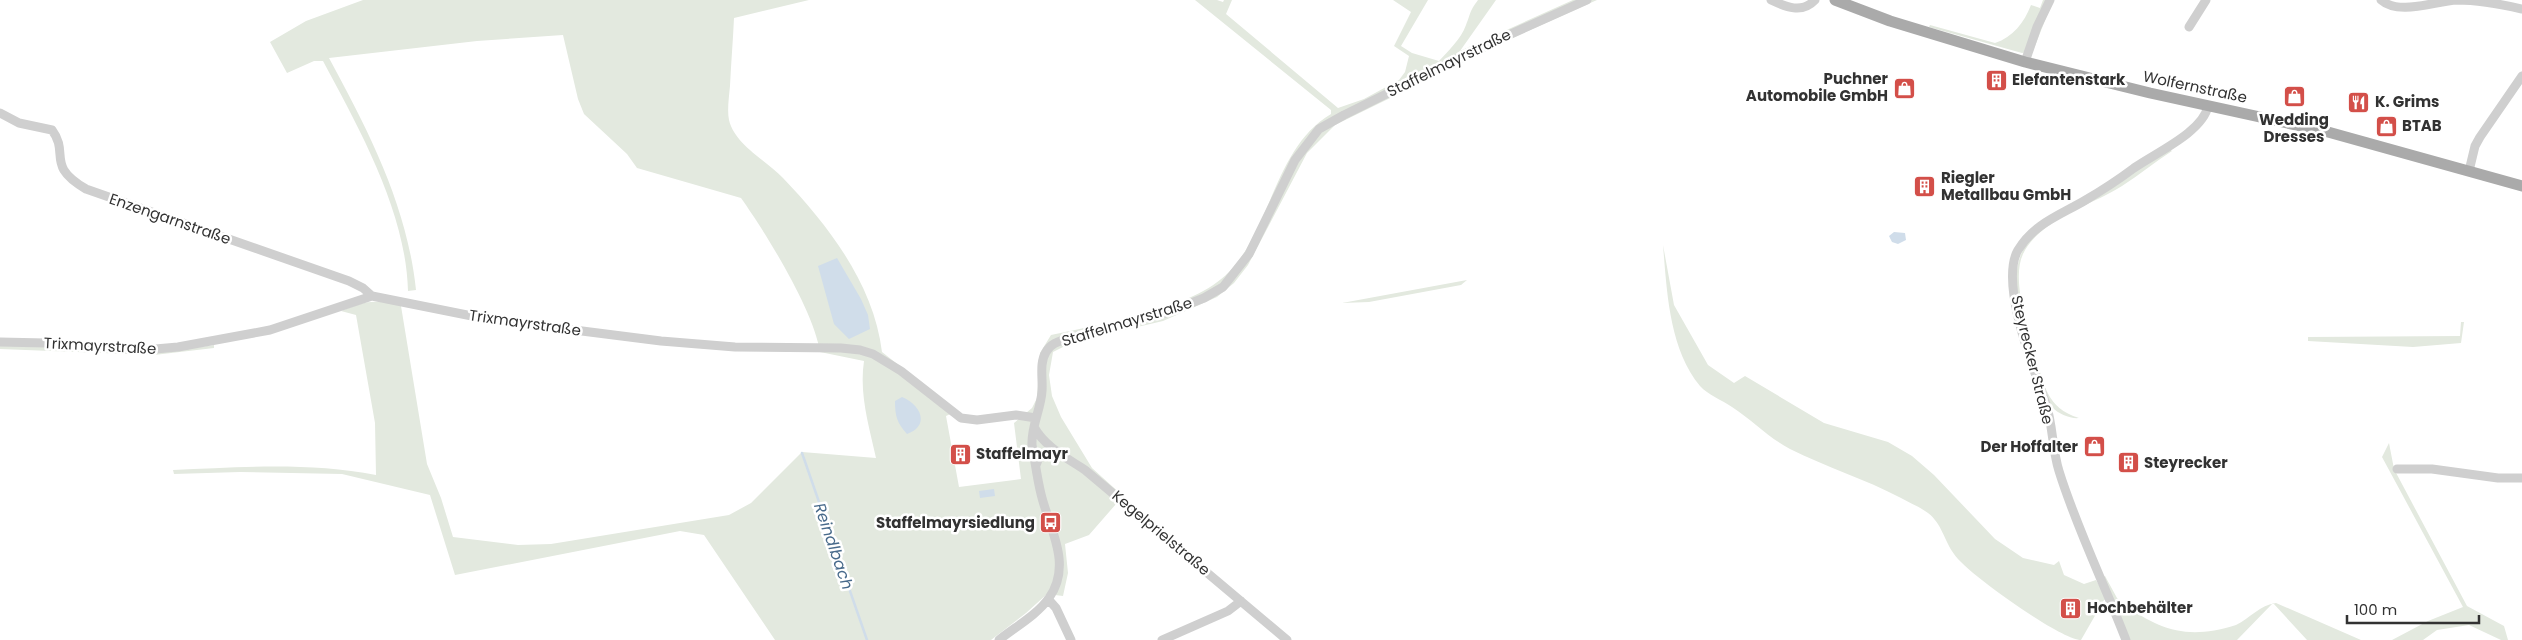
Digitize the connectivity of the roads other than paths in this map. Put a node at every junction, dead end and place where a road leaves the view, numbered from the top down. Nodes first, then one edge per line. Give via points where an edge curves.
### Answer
1 (1587, 0) edge
2 (1771, 0) edge
3 (1815, 0) edge
4 (1835, 0) edge
5 (2050, 0) edge
6 (2206, 0) edge
7 (2381, 0) edge
8 (2522, 8) edge
9 (2189, 26) dead end
10 (2025, 62) junction
11 (2522, 76) edge
12 (2208, 106) junction
13 (0, 112) edge
14 (2469, 171) junction
15 (2522, 186) edge
16 (372, 296) junction
17 (0, 342) edge
18 (1035, 423) junction
19 (1057, 451) junction
20 (1036, 465) junction
21 (2397, 469) dead end
22 (2522, 478) edge
23 (1048, 599) junction
24 (1241, 601) junction
25 (999, 640) edge
26 (1071, 640) edge
27 (1162, 640) edge
28 (1287, 640) edge
29 (2126, 640) edge

1 - 18 street, Staffelmayrstraße via 1473,51 1320,129 1295,160 1249,254 1231,279 1214,293 1146,319 1069,338 1051,346 1044,356 1042,391
2 - 3 street via 1799,8
4 - 10 main road, Wolfernstraße via 1890,21
5 - 10 street
6 - 9 street
7 - 8 street via 2401,7 2455,0
10 - 12 main road, Wolfernstraße
11 - 14 street via 2480,137
12 - 14 main road, Wolfernstraße via 2328,132
12 - 29 street, Steyrecker Straße via 2202,120 2187,133 2106,188 2035,229 2017,252 2013,264 2018,310 2046,406 2059,472 2097,576
13 - 16 street, Enzengarnstraße via 19,123 52,130 65,175 86,188 349,281
14 - 15 main road, Wolfernstraße
16 - 17 street, Trixmayrstraße via 270,330 178,347 144,350
16 - 18 street, Trixmayrstraße via 487,319 652,340 736,347 860,350 901,371 961,418 977,420 1016,414
18 - 19 street, Kegelprielstraße via 1039,436
18 - 20 street, Staffelmayrstraße via 1032,445
19 - 20 street via 1040,455
19 - 24 street, Kegelprielstraße via 1086,470
20 - 23 street, Staffelmayrstraße via 1041,496 1058,549 1056,583
21 - 22 street via 2432,469
23 - 25 street
23 - 26 street via 1056,608
24 - 27 street via 1228,611
24 - 28 street, Kegelprielstraße

